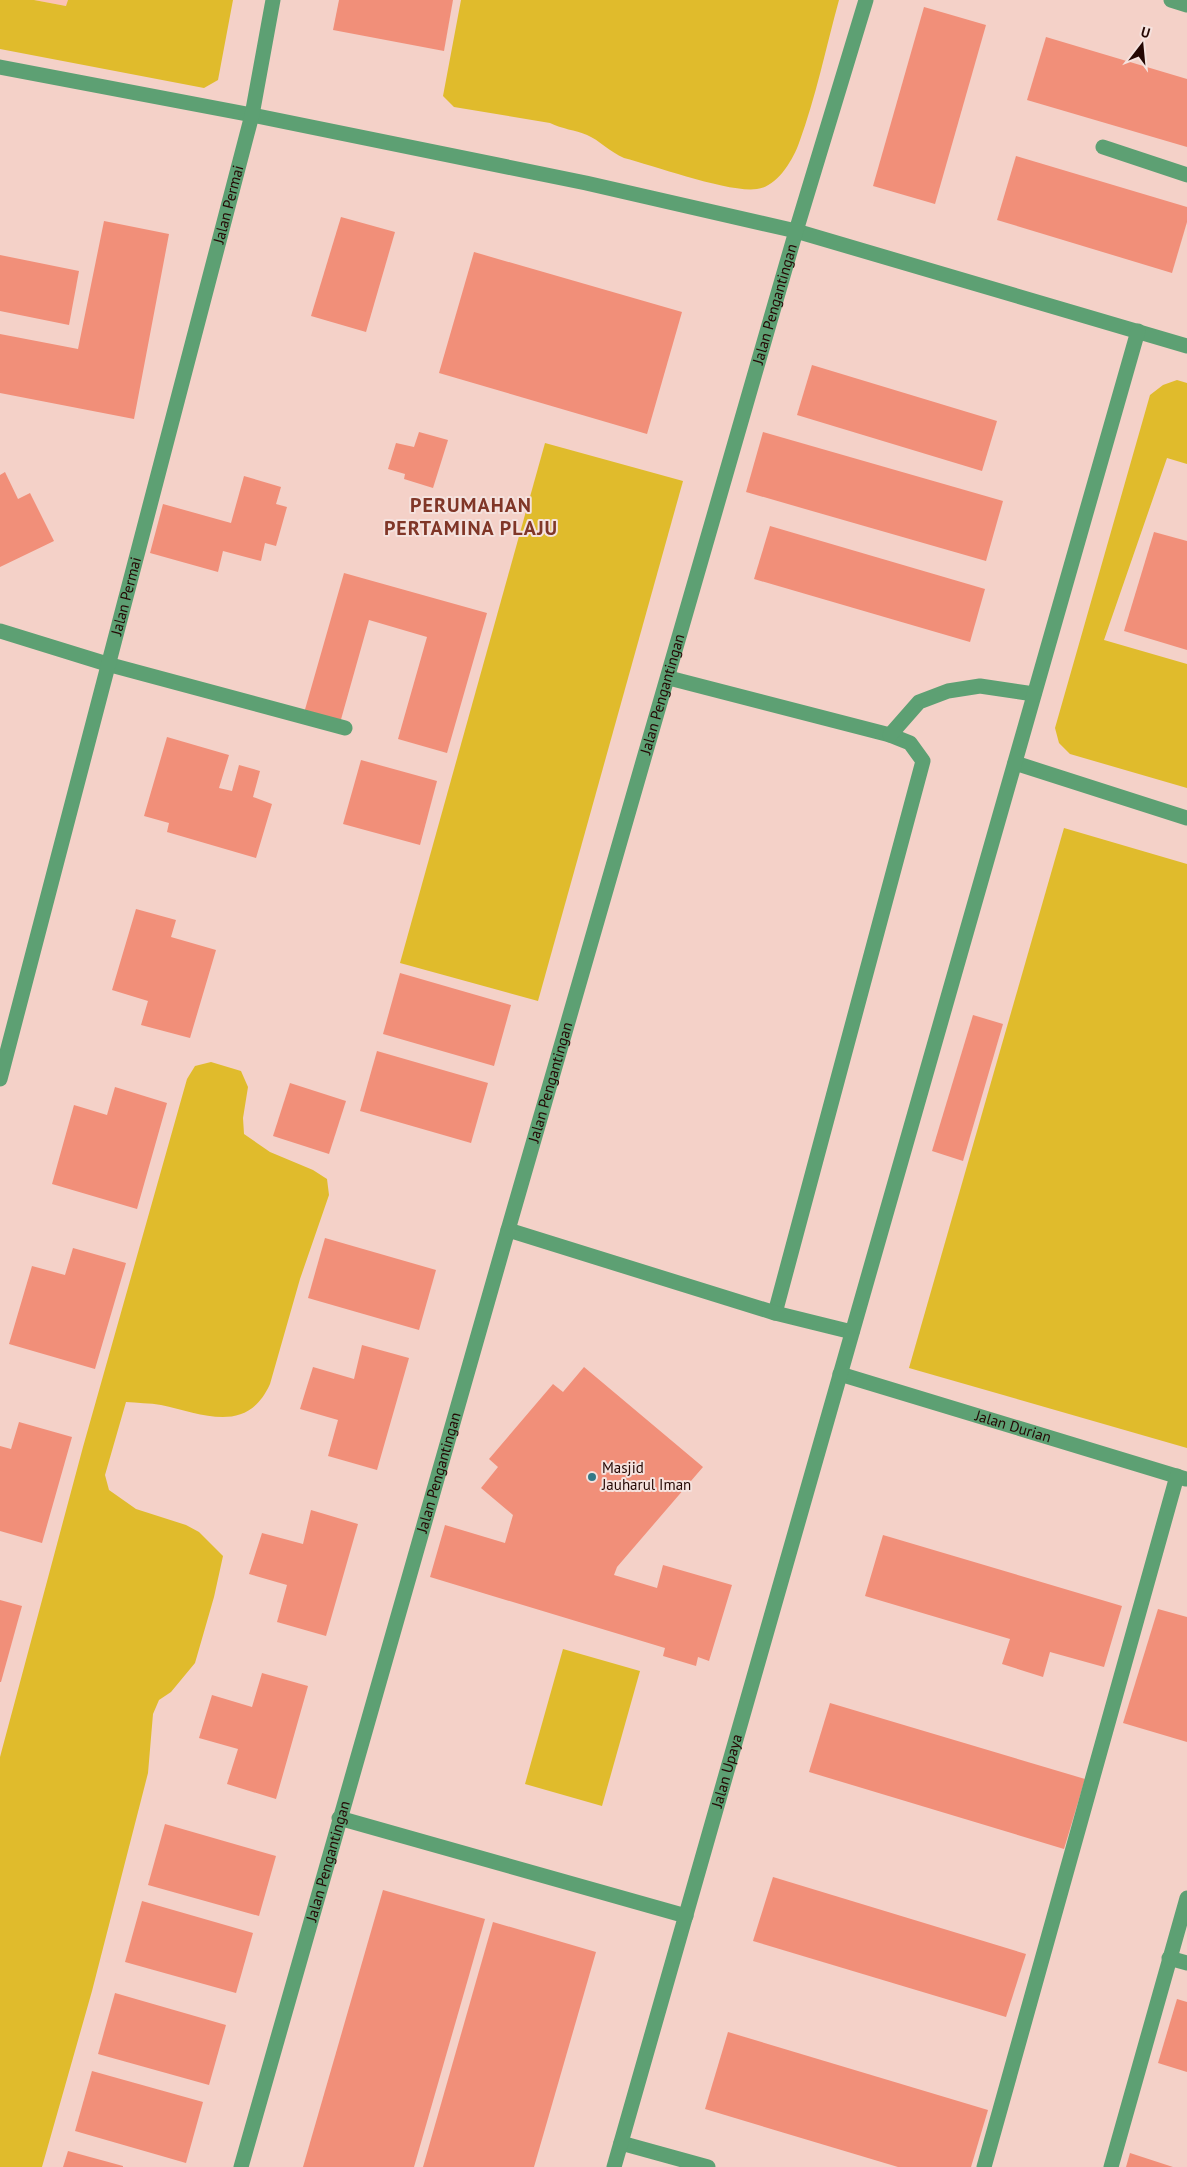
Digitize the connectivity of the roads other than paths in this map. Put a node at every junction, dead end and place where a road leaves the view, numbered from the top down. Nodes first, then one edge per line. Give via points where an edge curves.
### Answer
1 (273, 0) edge
2 (866, 0) edge
3 (1171, 0) edge
4 (1187, 5) edge
5 (0, 67) edge
6 (252, 115) junction
7 (1103, 147) dead end
8 (1187, 175) edge
9 (796, 231) junction
10 (1138, 332) junction
11 (1187, 346) edge
12 (0, 631) edge
13 (107, 664) junction
14 (669, 678) junction
15 (1034, 694) junction
16 (345, 728) dead end
17 (890, 735) junction
18 (1015, 763) junction
19 (1187, 818) edge
20 (1, 1072) edge
21 (508, 1230) junction
22 (775, 1313) junction
23 (852, 1332) junction
24 (840, 1374) junction
25 (1182, 1478) edge
26 (340, 1818) junction
27 (1187, 1898) edge
28 (686, 1916) junction
29 (1169, 1958) junction
30 (1187, 1963) edge
31 (621, 2143) junction
32 (241, 2167) edge
33 (614, 2167) edge
34 (708, 2167) edge
35 (984, 2167) edge
36 (1111, 2167) edge

1 - 6 street, Jalan Permai
2 - 9 street, Jalan Pengantingan
3 - 4 street
5 - 6 street
6 - 9 street via 586,183
6 - 13 street, Jalan Permai
7 - 8 street
9 - 10 street
9 - 14 street, Jalan Pengantingan
10 - 11 street
10 - 15 street, Jalan Upaya
12 - 13 street
13 - 16 street
13 - 20 street, Jalan Permai
14 - 17 street
14 - 21 street, Jalan Pengantingan
15 - 17 street via 980,686 948,691 918,702
15 - 18 street, Jalan Upaya
17 - 22 street via 910,743 923,761
18 - 19 street
18 - 23 street, Jalan Upaya
21 - 22 street
21 - 26 street, Jalan Pengantingan
22 - 23 street
23 - 24 street, Jalan Upaya
24 - 25 street, Jalan Durian
24 - 28 street, Jalan Upaya
25 - 35 street
26 - 28 street
26 - 32 street, Jalan Pengantingan
27 - 29 street
28 - 31 street, Jalan Upaya
29 - 30 street
29 - 36 street
31 - 33 street, Jalan Upaya
31 - 34 street

